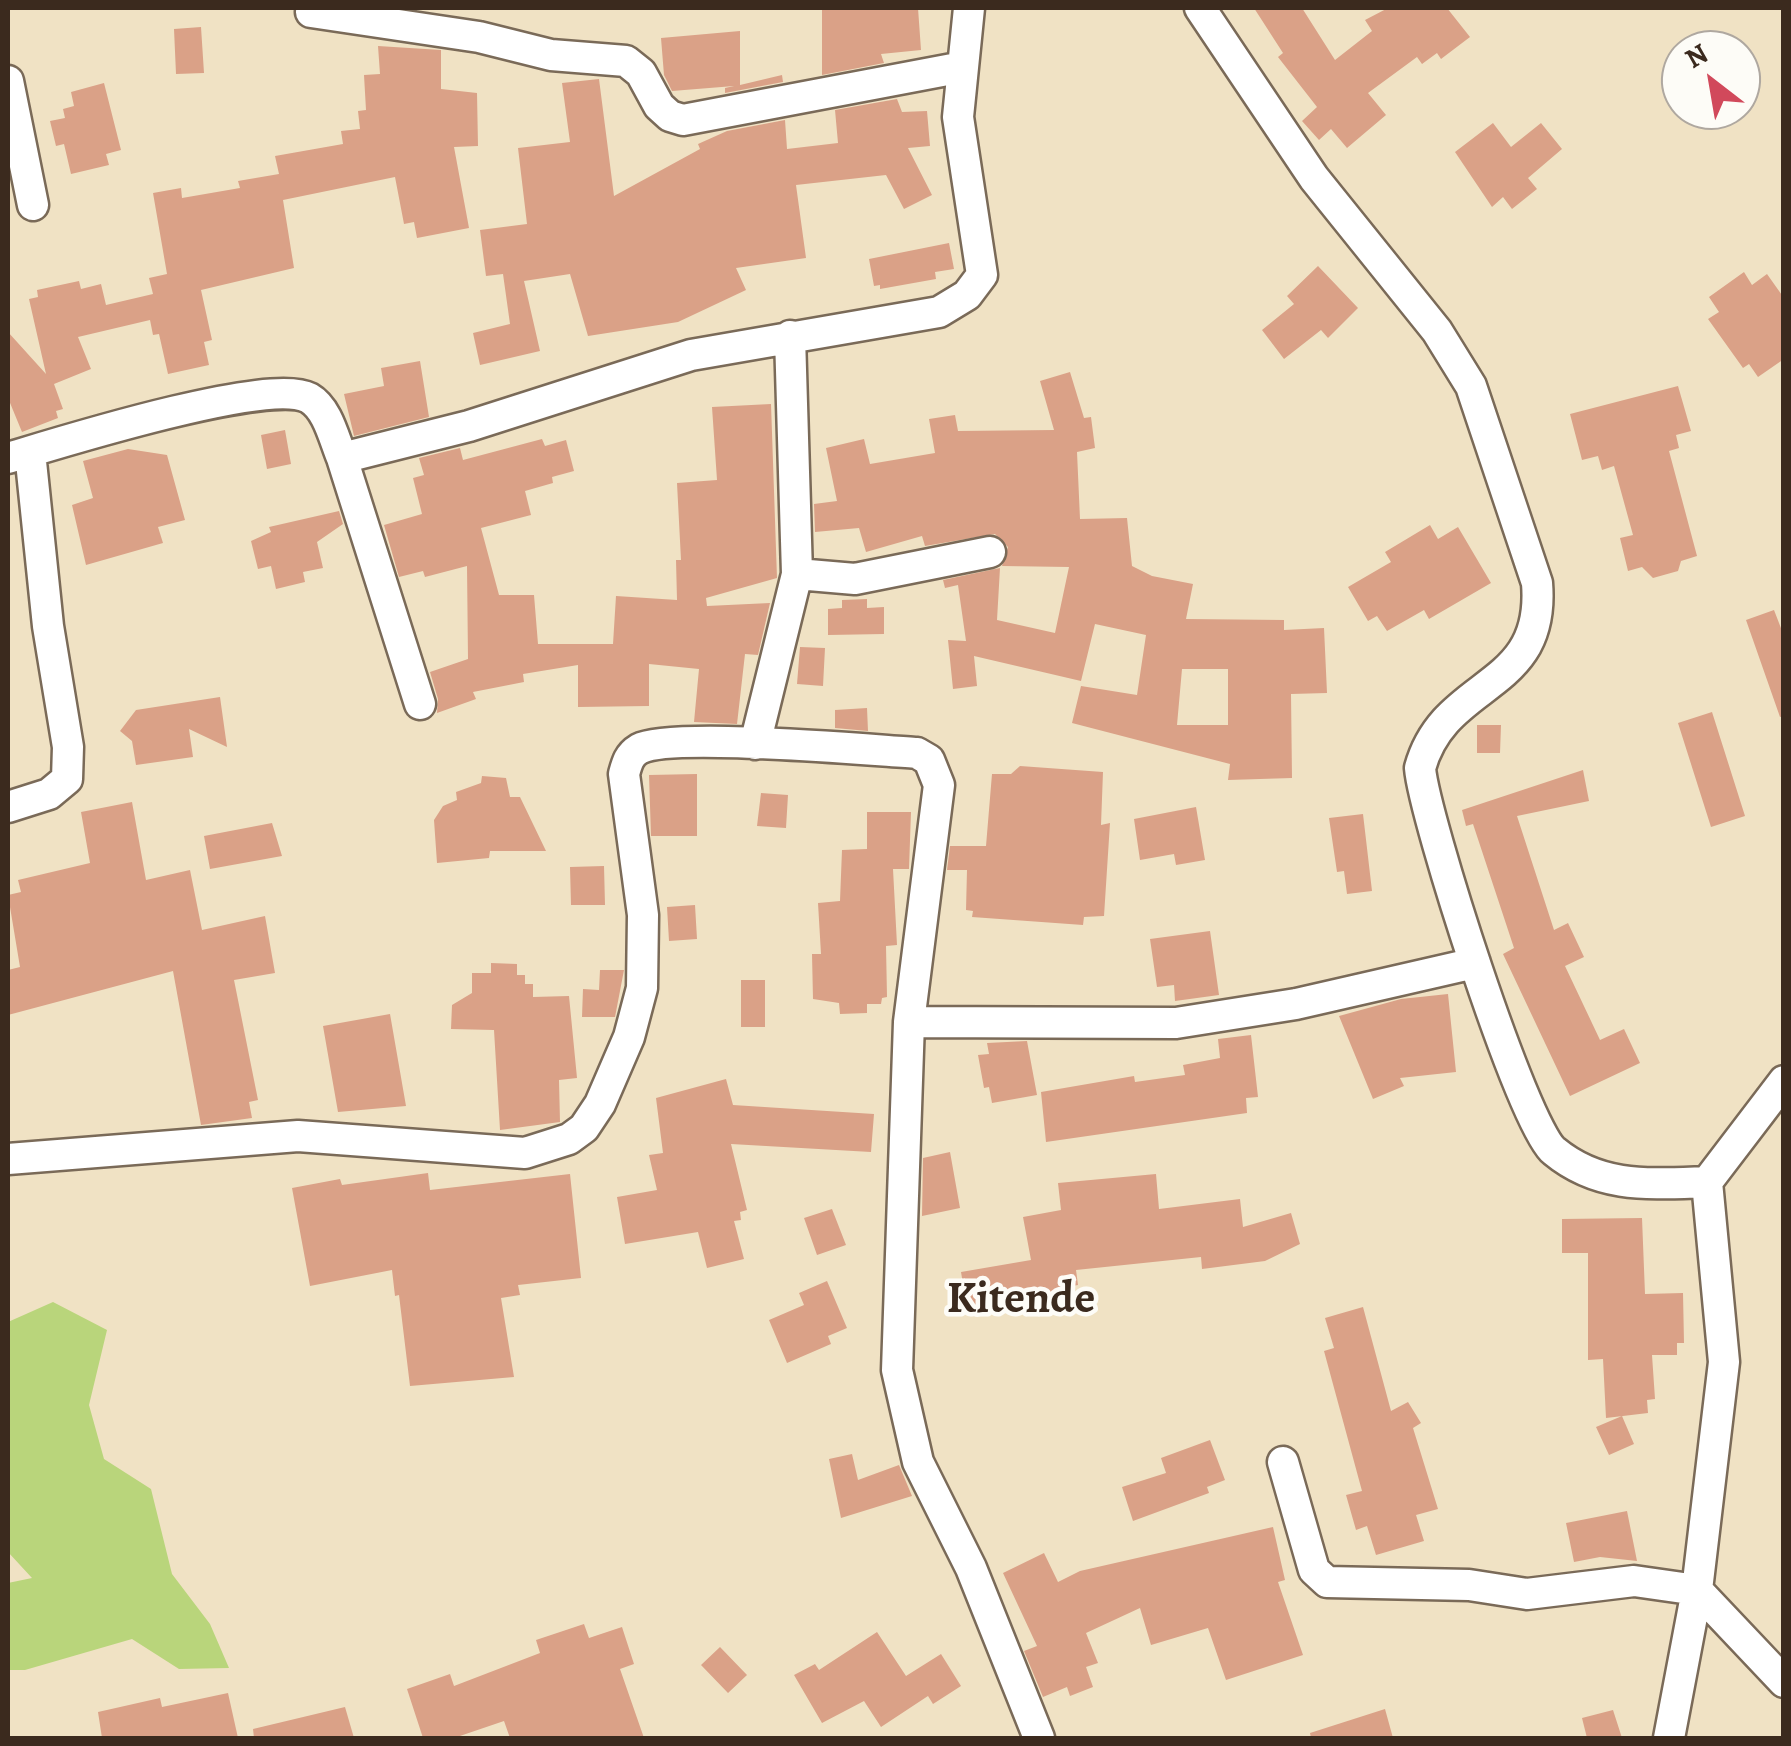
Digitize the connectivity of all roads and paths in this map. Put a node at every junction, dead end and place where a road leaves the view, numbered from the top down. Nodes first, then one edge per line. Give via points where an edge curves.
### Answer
1 (969, 8) edge
2 (1200, 8) edge
3 (311, 12) dead end
4 (963, 67) junction
5 (8, 81) edge
6 (33, 205) dead end
7 (790, 336) junction
8 (18, 455) edge
9 (342, 458) junction
10 (990, 552) dead end
11 (797, 574) junction
12 (420, 704) dead end
13 (755, 744) junction
14 (8, 807) edge
15 (1475, 963) junction
16 (908, 1022) junction
17 (1784, 1081) edge
18 (8, 1159) edge
19 (1707, 1182) junction
20 (1282, 1462) dead end
21 (1697, 1590) junction
22 (1784, 1682) edge
23 (1039, 1738) edge
24 (1670, 1738) edge

1 - 4 street
2 - 15 street via 1314,178 1437,331 1472,386 1537,583 1539,611 1528,649 1449,718 1420,768
3 - 4 street via 479,37 551,56 626,61 659,106 684,120
4 - 7 street via 958,117 980,251 979,285 939,312
5 - 6 street
7 - 9 street via 691,355 469,426
7 - 11 street
8 - 9 street via 191,406 294,394 322,410
8 - 14 street via 68,746 66,779 49,794
9 - 12 street
10 - 11 street via 855,579
11 - 13 street
13 - 16 street via 916,753 929,760 939,786
13 - 18 street via 654,744 628,760 624,774 643,915 642,988 600,1104 569,1139 524,1152 298,1136
15 - 16 street via 1176,1023
15 - 19 street via 1550,1148 1616,1184
16 - 23 street via 896,1297 904,1411 918,1462 970,1568
17 - 19 street
19 - 21 street via 1724,1362
20 - 21 street via 1314,1570 1327,1582 1469,1585 1527,1594 1634,1581
21 - 22 street
21 - 24 street

